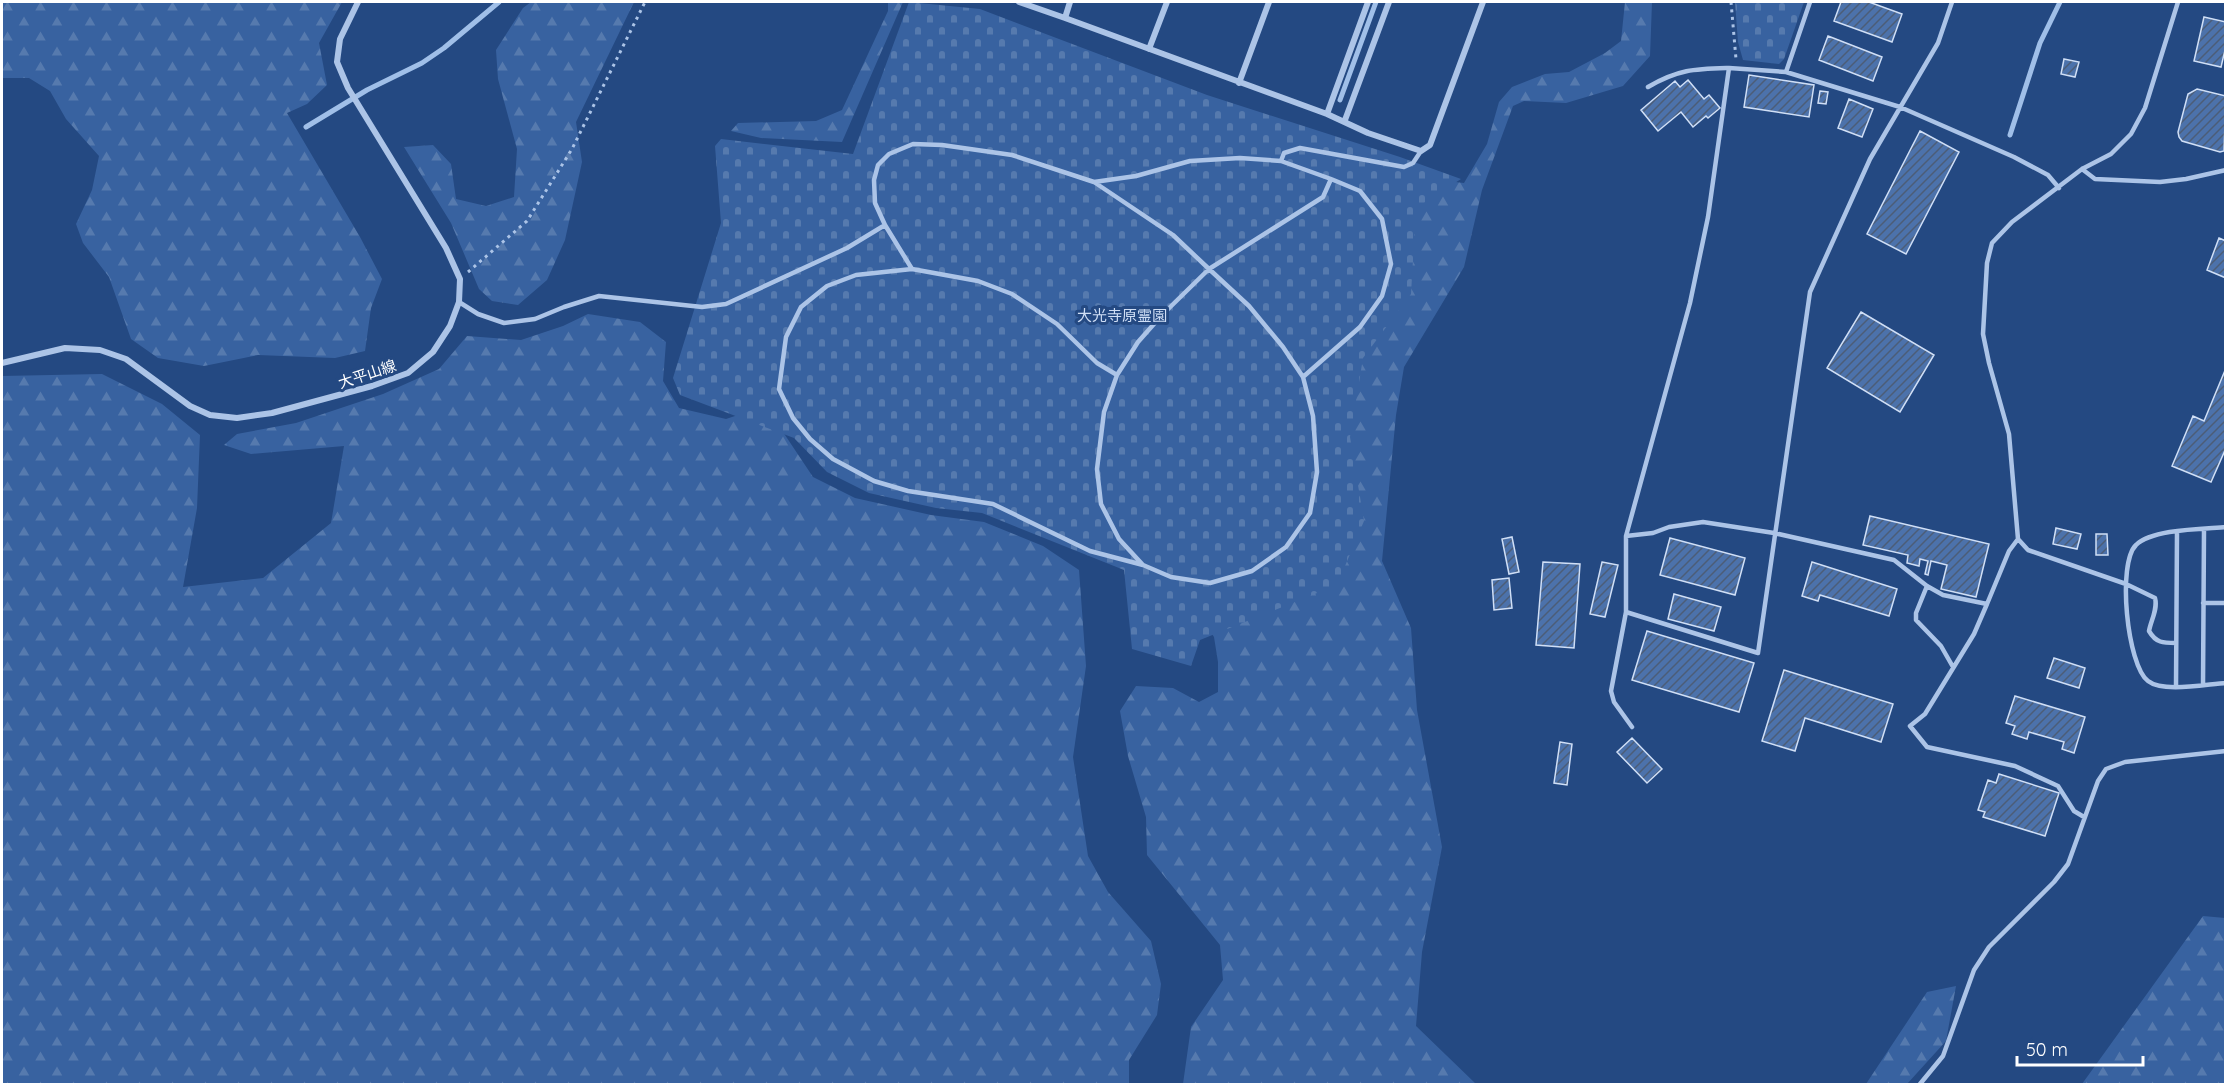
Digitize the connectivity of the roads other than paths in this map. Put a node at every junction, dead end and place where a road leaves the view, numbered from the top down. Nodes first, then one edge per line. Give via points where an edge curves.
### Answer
1 (358, 2) edge
2 (1019, 2) edge
3 (1070, 2) edge
4 (1167, 2) edge
5 (1269, 2) edge
6 (1368, 2) edge
7 (1389, 2) edge
8 (1483, 2) edge
9 (1810, 2) edge
10 (1952, 2) edge
11 (2178, 2) edge
12 (1065, 18) junction
13 (1149, 49) junction
14 (1729, 68) junction
15 (1786, 72) junction
16 (1239, 83) junction
17 (1648, 87) dead end
18 (1900, 107) junction
19 (1327, 114) junction
20 (1345, 120) junction
21 (1421, 151) junction
22 (1281, 161) junction
23 (2082, 169) junction
24 (2226, 170) edge
25 (1332, 179) junction
26 (1094, 182) junction
27 (2059, 188) junction
28 (885, 225) junction
29 (912, 269) junction
30 (1209, 270) junction
31 (459, 302) junction
32 (2, 363) edge
33 (1117, 375) junction
34 (1303, 377) junction
35 (2226, 528) edge
36 (2204, 529) junction
37 (2177, 532) junction
38 (1774, 534) junction
39 (1626, 536) junction
40 (2018, 539) junction
41 (1143, 565) junction
42 (2126, 584) junction
43 (1927, 586) junction
44 (2203, 603) junction
45 (2226, 603) edge
46 (1987, 604) junction
47 (1626, 612) junction
48 (2176, 643) junction
49 (1953, 667) junction
50 (2226, 683) edge
51 (2203, 685) junction
52 (2176, 686) junction
53 (1632, 727) dead end
54 (2226, 751) edge
55 (2084, 817) junction
56 (1920, 1084) edge

1 - 31 street, 大平山線 via 340,39 338,62 348,88 446,248 460,279
2 - 12 street
3 - 12 street
4 - 13 street
5 - 16 street
6 - 19 street
7 - 20 street
8 - 21 street via 1430,145
9 - 15 lane
10 - 18 lane via 1938,43
11 - 23 lane via 2145,108 2131,134 2111,154
12 - 13 street
13 - 16 street
14 - 15 lane
14 - 17 lane via 1690,69 1668,75
14 - 39 lane via 1708,217 1690,303
15 - 18 lane
16 - 19 street
18 - 27 lane via 2014,157 2048,175
18 - 38 lane via 1870,159 1810,292
19 - 20 street
20 - 21 street via 1368,133
21 - 22 lane via 1413,164 1404,167 1300,148 1284,153
22 - 25 lane
22 - 26 lane via 1190,161 1136,176
23 - 24 lane via 2095,179 2160,182
23 - 27 lane
25 - 30 lane via 1323,197
25 - 34 lane via 1360,191 1382,219 1390,264 1382,296 1360,327
26 - 28 lane via 1012,155 913,144 889,154 879,165 874,180 875,202
26 - 30 lane via 1173,235
27 - 40 lane via 2012,222 1992,243 1987,263 1983,334 2009,434
28 - 29 lane
28 - 31 lane via 847,248 726,304 702,307 599,296 535,319 504,323
29 - 33 lane via 978,281 1012,294 1057,324 1097,363
29 - 41 lane via 856,275 827,286 801,307 786,337 779,388 793,418 833,459 874,481 908,491 993,504 1090,551
30 - 33 lane via 1138,342
30 - 34 lane via 1249,306
31 - 32 street, 大平山線 via 450,326 433,352 408,373 273,413 237,418 210,415 190,406 126,359 100,350 65,348
33 - 41 lane via 1104,412 1098,457 1101,504 1119,538
34 - 41 lane via 1312,416 1317,472 1310,513 1286,547 1252,571 1210,583 1171,577
35 - 36 lane
36 - 37 lane
36 - 44 lane
37 - 42 lane via 2136,544 2128,556
37 - 48 lane
38 - 39 lane via 1704,522
38 - 43 lane via 1894,560
38 - 47 lane via 1758,653
39 - 47 lane
40 - 42 lane via 2028,550
40 - 46 lane
42 - 48 lane via 2155,598 2157,605 2149,631 2154,639
42 - 52 lane via 2131,646 2141,673 2149,682
43 - 46 lane via 1943,595
43 - 49 lane via 1916,620 1941,646
44 - 45 lane
44 - 51 lane
46 - 49 lane
47 - 53 lane via 1611,691
48 - 52 lane
49 - 55 lane via 1925,714 1910,726 1927,747 2015,766 2058,786 2074,812
50 - 51 lane
51 - 52 lane
54 - 55 lane via 2125,762 2106,769
55 - 56 lane via 2068,864 1989,947 1974,970 1943,1056

